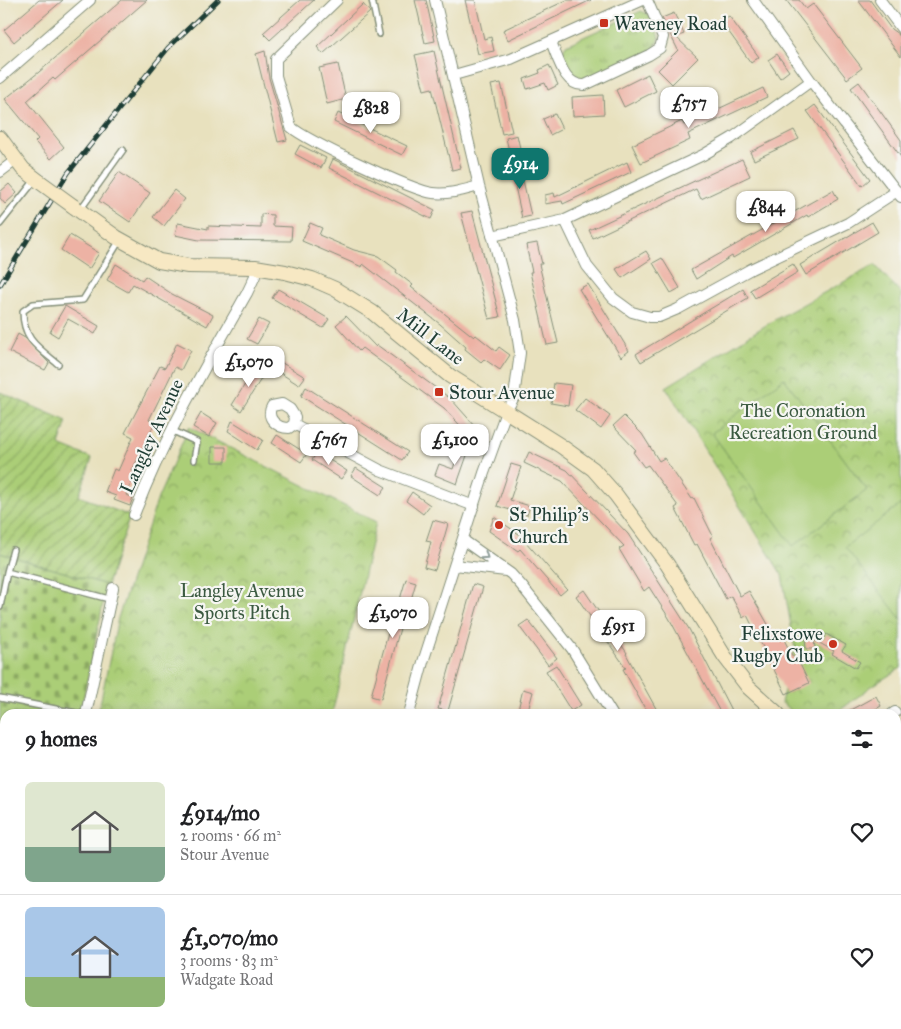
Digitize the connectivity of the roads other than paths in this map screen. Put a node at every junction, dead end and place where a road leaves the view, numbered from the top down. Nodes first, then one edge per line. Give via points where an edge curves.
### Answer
1 (90, 0) edge
2 (337, 0) edge
3 (372, 0) edge
4 (435, 0) edge
5 (645, 0) edge
6 (753, 0) edge
7 (880, 0) edge
8 (901, 28) edge
9 (379, 34) dead end
10 (552, 42) junction
11 (454, 75) junction
12 (0, 78) edge
13 (811, 82) junction
14 (0, 138) edge
15 (123, 150) dead end
16 (16, 160) junction
17 (0, 172) edge
18 (37, 181) junction
19 (479, 186) junction
20 (899, 194) edge
21 (77, 208) junction
22 (565, 220) junction
23 (0, 224) edge
24 (492, 236) junction
25 (120, 239) junction
26 (255, 268) junction
27 (58, 364) dead end
28 (506, 412) junction
29 (294, 424) dead end
30 (171, 430) junction
31 (194, 460) dead end
32 (474, 506) junction
33 (134, 515) dead end
34 (463, 540) junction
35 (13, 550) dead end
36 (455, 565) junction
37 (7, 572) junction
38 (507, 572) junction
39 (111, 594) joint
40 (0, 606) edge
41 (0, 698) edge
42 (56, 709) edge
43 (87, 709) edge
44 (410, 709) edge
45 (609, 709) edge
46 (772, 709) edge

1 - 12 street
2 - 19 street via 276,59 276,76 291,127 426,192 440,194
3 - 9 lane
4 - 11 street
5 - 10 street
5 - 10 street via 663,37 660,48 585,85 575,84 569,79
6 - 13 street
7 - 8 street
10 - 11 street via 510,59
11 - 19 street
13 - 20 street
13 - 22 street via 703,155
14 - 16 street, Mill Lane
15 - 21 lane
16 - 17 street
16 - 18 street, Mill Lane
18 - 21 street, Mill Lane, bridge
18 - 23 lane
19 - 24 street
20 - 22 street via 848,223 659,317 642,316 613,298 588,266
21 - 25 street, Mill Lane
22 - 24 street
24 - 28 street via 520,342 517,382
25 - 26 street, Mill Lane via 149,257 169,263
25 - 27 lane via 83,300 33,304 23,311 26,335
26 - 28 street, Mill Lane via 303,276 346,295 443,370
26 - 30 street, Langley Avenue via 247,293
28 - 32 street
28 - 46 street, Mill Lane via 593,469 667,564 725,657 748,687
29 - 32 street via 375,468
30 - 31 lane via 197,442
30 - 33 street, Langley Avenue
32 - 34 street
34 - 36 street
34 -> 38 street
35 - 37 lane
36 - 38 street
36 - 44 street
37 - 39 lane
37 - 40 lane
38 - 45 street via 561,634
39 - 43 street
41 - 42 lane

